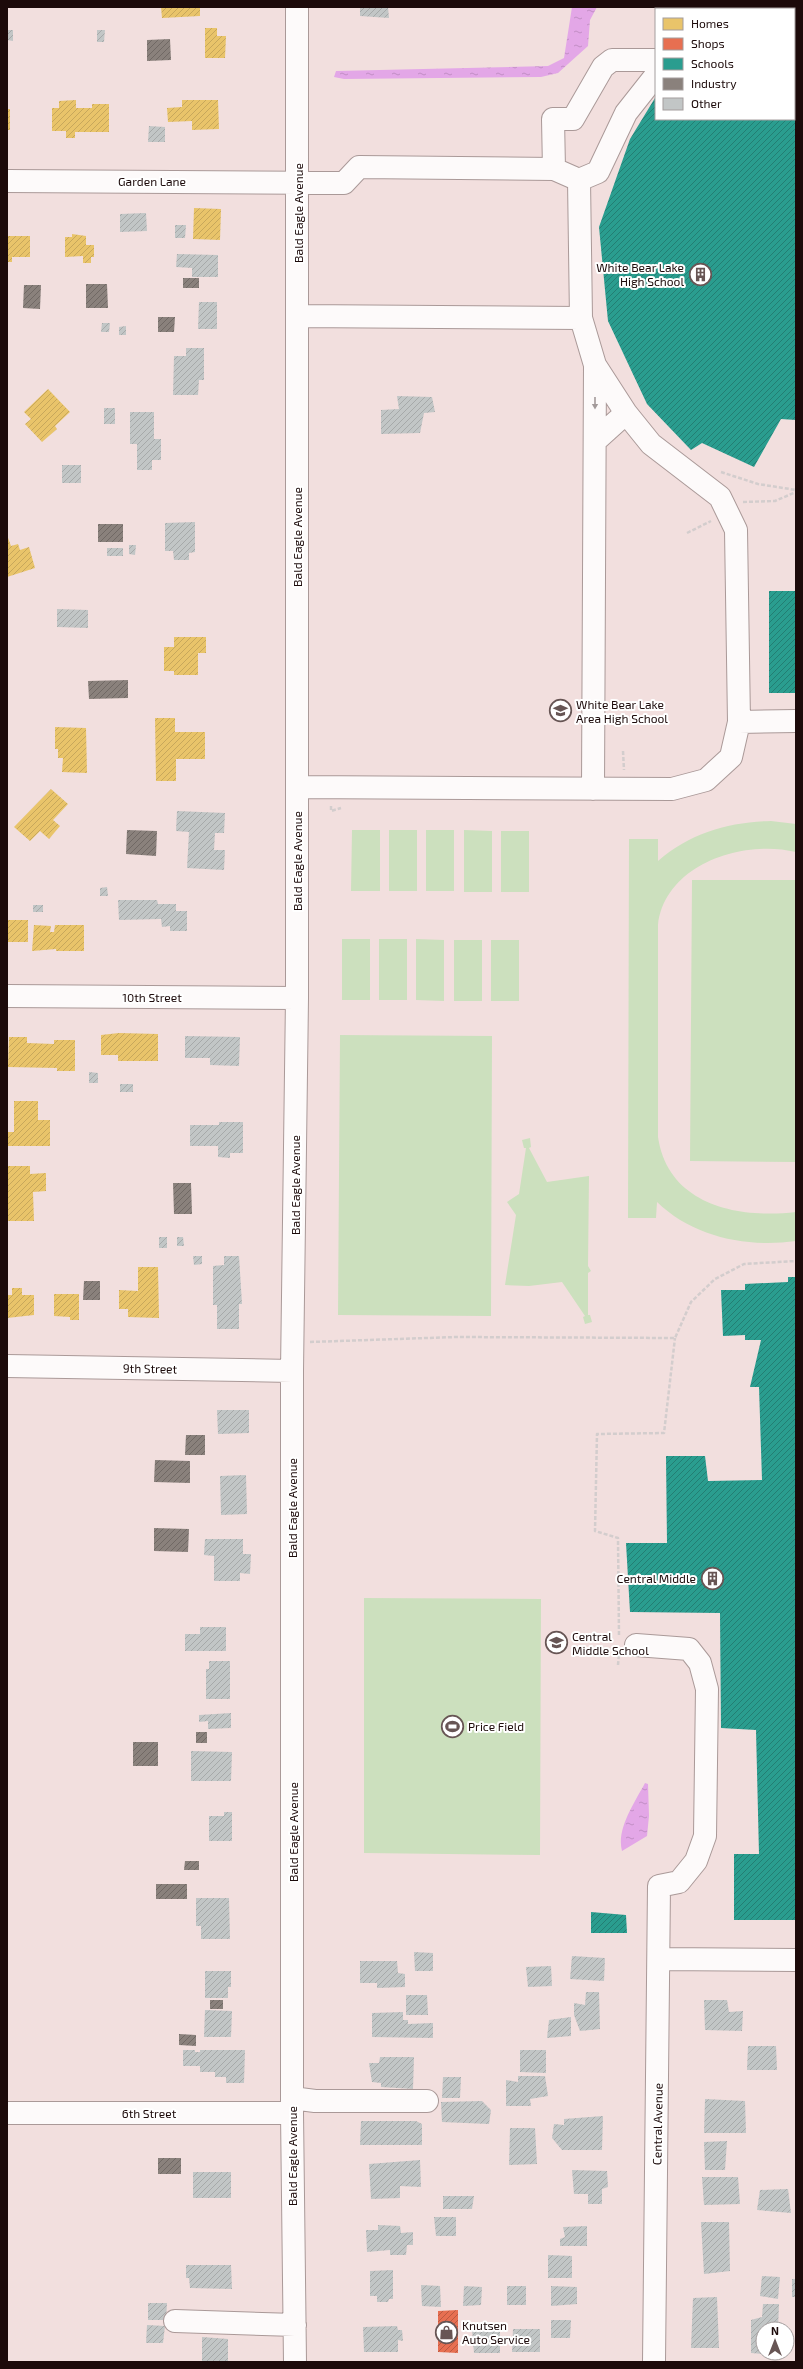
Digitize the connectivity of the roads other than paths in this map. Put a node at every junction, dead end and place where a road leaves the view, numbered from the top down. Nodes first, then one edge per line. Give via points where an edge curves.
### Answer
1 (297, 7) edge
2 (655, 60) edge
3 (655, 76) edge
4 (554, 168) junction
5 (579, 180) junction
6 (7, 181) edge
7 (298, 182) junction
8 (298, 316) junction
9 (581, 318) junction
10 (595, 365) junction
11 (626, 413) junction
12 (595, 441) junction
13 (796, 721) edge
14 (739, 722) junction
15 (297, 787) junction
16 (593, 789) junction
17 (7, 996) edge
18 (297, 998) junction
19 (7, 1366) edge
20 (292, 1371) junction
21 (625, 1644) road end
22 (659, 1959) junction
23 (796, 1960) edge
24 (427, 2101) dead end
25 (292, 2106) junction
26 (7, 2113) edge
27 (175, 2321) dead end
28 (295, 2325) junction
29 (295, 2362) edge
30 (654, 2362) edge

1 - 7 street, Bald Eagle Avenue
2 - 4 street via 612,60 603,67 573,119 553,120
3 - 5 street via 626,113 598,172
4 - 5 street
4 - 7 street, Garden Lane via 359,167 344,183
5 - 9 street
6 - 7 street, Garden Lane
7 - 8 street, Bald Eagle Avenue
8 - 9 street
8 - 15 street, Bald Eagle Avenue
9 - 10 street
10 - 11 street
10 -> 12 street
11 - 12 street
11 - 14 street via 651,444 720,497 736,530
12 - 16 street
13 - 14 street
14 - 16 street via 731,757 706,780 672,789
15 - 16 street
15 - 18 street, Bald Eagle Avenue
17 - 18 street, 10th Street
18 - 20 street, Bald Eagle Avenue
19 - 20 street, 9th Street
20 - 25 street, Bald Eagle Avenue
21 - 22 street, Central Avenue via 689,1649 700,1663 708,1689 706,1836 696,1861 679,1882 659,1886
22 - 23 street
22 - 30 street, Central Avenue
24 - 25 street, 6th Street via 315,2101
25 - 26 street, 6th Street
25 - 28 street, Bald Eagle Avenue
27 - 28 street
28 - 29 street, Bald Eagle Avenue

